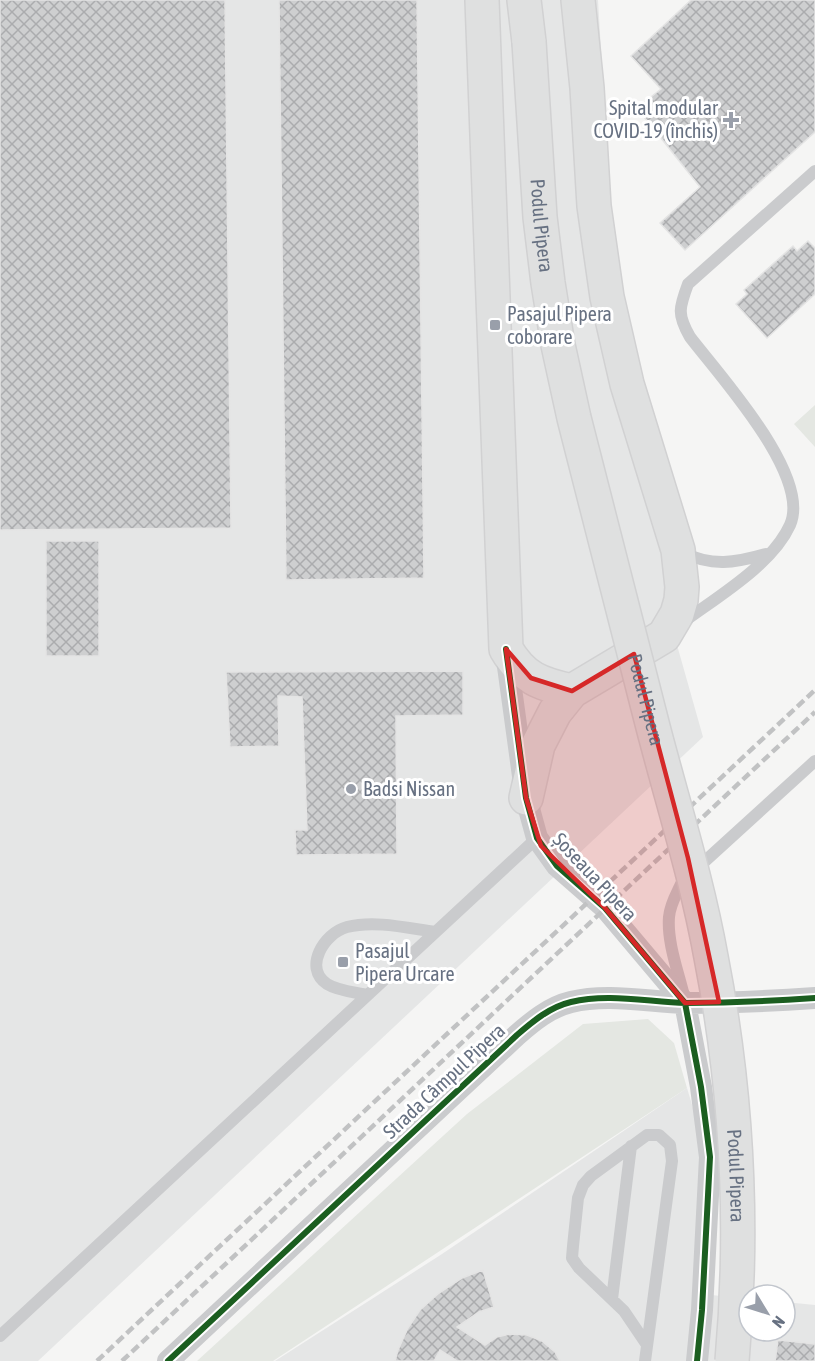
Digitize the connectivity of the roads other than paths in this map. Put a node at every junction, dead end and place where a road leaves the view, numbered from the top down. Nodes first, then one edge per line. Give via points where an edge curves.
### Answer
1 (482, 0) edge
2 (524, 0) edge
3 (528, 0) edge
4 (578, 0) edge
5 (529, 42) junction
6 (815, 171) edge
7 (678, 550) junction
8 (770, 553) junction
9 (664, 636) junction
10 (506, 649) junction
11 (572, 691) junction
12 (815, 761) edge
13 (526, 798) junction
14 (537, 838) junction
15 (435, 932) junction
16 (368, 995) junction
17 (815, 998) edge
18 (685, 1003) junction
19 (631, 1146) junction
20 (612, 1299) junction
21 (0, 1336) edge
22 (647, 1345) junction
23 (168, 1361) edge
24 (645, 1361) edge
25 (697, 1361) edge
26 (732, 1361) edge

1 - 10 main road
2 - 5 main road
3 - 5 main road
4 - 7 main road via 594,206 607,297 627,384
5 - 26 main road, Podul Pipera, bridge via 540,217 558,345 688,858 711,956 724,1036 739,1235
6 - 8 lane via 688,284 681,302 680,320 690,337 770,442 792,490 791,524
7 - 8 lane via 694,559 718,563
7 - 9 main road via 681,600
8 - 9 lane
9 - 11 main road
10 - 11 main road via 531,678
10 - 13 street, Șoseaua Pipera
11 - 13 main road via 542,736
12 - 18 lane via 682,882 673,899 669,930
13 - 14 street, Șoseaua Pipera
14 - 15 lane
14 - 18 street, Șoseaua Pipera via 557,866 605,908
15 - 16 lane
15 - 16 lane via 368,925 339,929 327,938 320,947 317,963 326,984
16 - 21 lane
17 - 18 street, Strada Câmpul Pipera
18 - 23 street, Strada Câmpul Pipera via 591,999 550,1009
18 - 25 street via 710,1157
19 - 20 lane
19 - 20 lane via 591,1176 578,1198 572,1258
19 - 22 lane via 647,1135 659,1136 670,1145 672,1161
20 - 22 lane
22 - 24 lane

